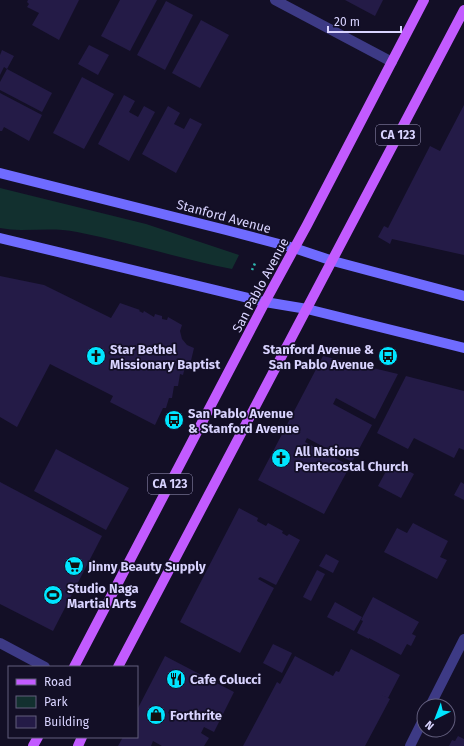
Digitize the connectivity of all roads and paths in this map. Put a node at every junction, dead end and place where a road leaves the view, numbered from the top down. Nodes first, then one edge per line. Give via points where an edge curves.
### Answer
1 (275, 0) edge
2 (424, 0) edge
3 (464, 10) edge
4 (392, 62) junction
5 (0, 173) edge
6 (0, 238) edge
7 (294, 248) junction
8 (256, 261) dead end
9 (332, 261) junction
10 (252, 270) dead end
11 (464, 296) edge
12 (265, 302) junction
13 (307, 309) junction
14 (464, 348) edge
15 (464, 639) edge
16 (0, 643) edge
17 (43, 666) edge
18 (75, 666) edge
19 (119, 666) edge
20 (434, 698) edge
21 (416, 734) edge
22 (410, 746) edge

1 - 4 street
2 - 4 main road, San Pablo Avenue / CA 123
3 - 9 main road, CA 123
4 - 7 main road, San Pablo Avenue / CA 123
5 - 7 main road, Stanford Avenue
6 - 12 main road
7 - 9 main road, Stanford Avenue
7 - 12 main road, San Pablo Avenue / CA 123
8 - 10 path
9 - 11 main road, Stanford Avenue
9 - 13 main road, CA 123
12 - 13 main road
12 - 18 main road, San Pablo Avenue / CA 123
13 - 14 main road
13 - 19 main road, CA 123
15 - 20 street
16 - 17 street
21 - 22 street

